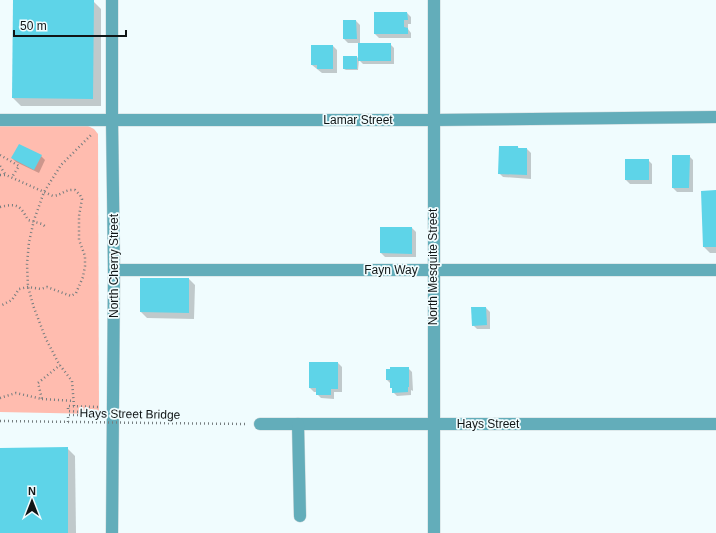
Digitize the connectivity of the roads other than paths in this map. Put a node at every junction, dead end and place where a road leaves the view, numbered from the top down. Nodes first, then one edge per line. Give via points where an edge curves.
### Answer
1 (112, 0) edge
2 (434, 0) edge
3 (716, 117) edge
4 (112, 119) junction
5 (0, 120) edge
6 (434, 120) junction
7 (114, 270) junction
8 (433, 270) junction
9 (716, 270) edge
10 (260, 424) road end
11 (298, 424) junction
12 (434, 424) junction
13 (716, 424) edge
14 (300, 516) dead end
15 (112, 533) edge
16 (434, 533) edge

1 - 4 street, North Cherry Street
2 - 6 street, North Mesquite Street
3 - 6 street, Lamar Street
4 - 5 street, Lamar Street
4 - 6 street, Lamar Street
4 - 7 street, North Cherry Street
6 - 8 street, North Mesquite Street
7 - 8 street, Fayn Way
7 - 15 street, North Cherry Street
8 - 9 street, Fayn Way
8 - 12 street, North Mesquite Street
10 - 11 street, Hays Street
11 - 12 street, Hays Street
11 - 14 street
12 - 13 street, Hays Street
12 - 16 street, North Mesquite Street

